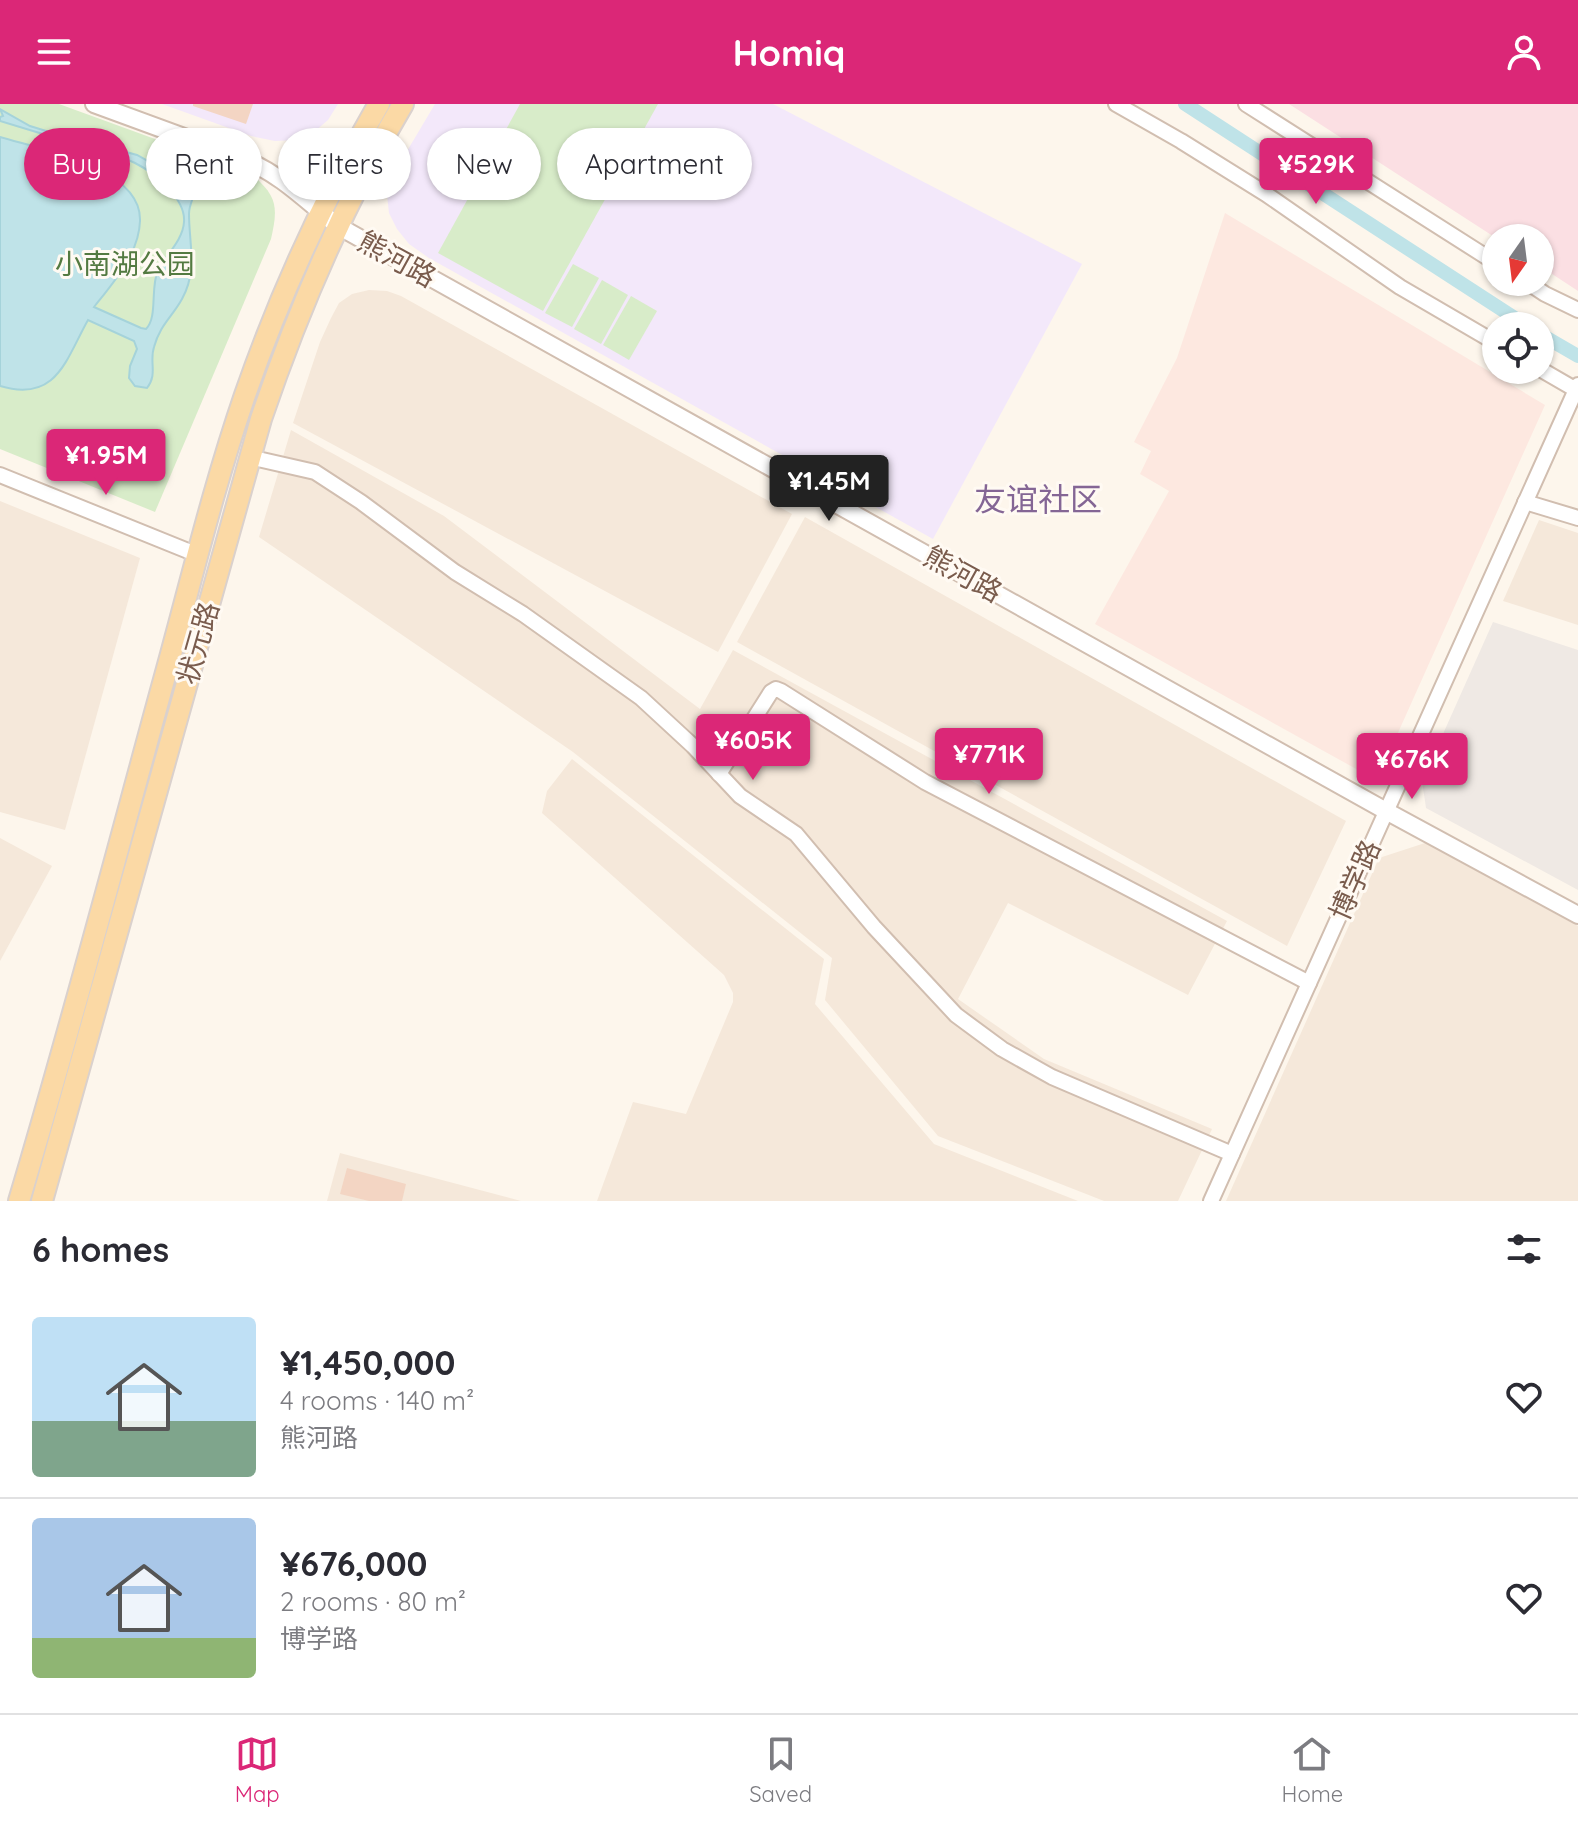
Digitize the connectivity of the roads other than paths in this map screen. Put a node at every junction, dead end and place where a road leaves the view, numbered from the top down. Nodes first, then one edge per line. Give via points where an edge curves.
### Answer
1 (94, 104) edge
2 (379, 104) edge
3 (403, 104) edge
4 (1116, 104) edge
5 (1246, 104) edge
6 (321, 212) junction
7 (338, 226) junction
8 (1482, 254) edge
9 (1549, 296) edge
10 (1578, 310) edge
11 (1482, 335) edge
12 (1554, 377) edge
13 (1577, 389) edge
14 (249, 457) junction
15 (0, 475) edge
16 (1525, 502) junction
17 (1578, 518) edge
18 (198, 555) junction
19 (719, 774) junction
20 (1386, 811) junction
21 (1578, 915) edge
22 (1309, 983) junction
23 (1232, 1154) junction
24 (19, 1201) edge
25 (42, 1201) edge
26 (1211, 1201) edge

1 - 6 street, 熊河路 via 266,169
2 - 6 main road, 状元路
3 - 7 main road, 状元路
4 - 11 street via 1194,148 1400,287
5 - 8 street
6 - 7 street, 熊河路
6 - 18 main road, 状元路 via 249,384
7 - 14 main road, 状元路 via 293,329
7 - 20 street, 熊河路
9 - 10 street
12 - 13 street
13 - 16 street, 博学路
14 - 19 street via 315,472 361,502 641,698
14 - 25 main road, 状元路
15 - 18 street
16 - 17 street
16 - 20 street, 博学路
18 - 24 main road, 状元路
19 - 22 street via 776,689 939,790
19 - 23 street via 740,796 796,834 956,1015 1052,1077
20 - 21 street, 熊河路
20 - 22 street, 博学路
22 - 23 street, 博学路
23 - 26 street, 博学路

